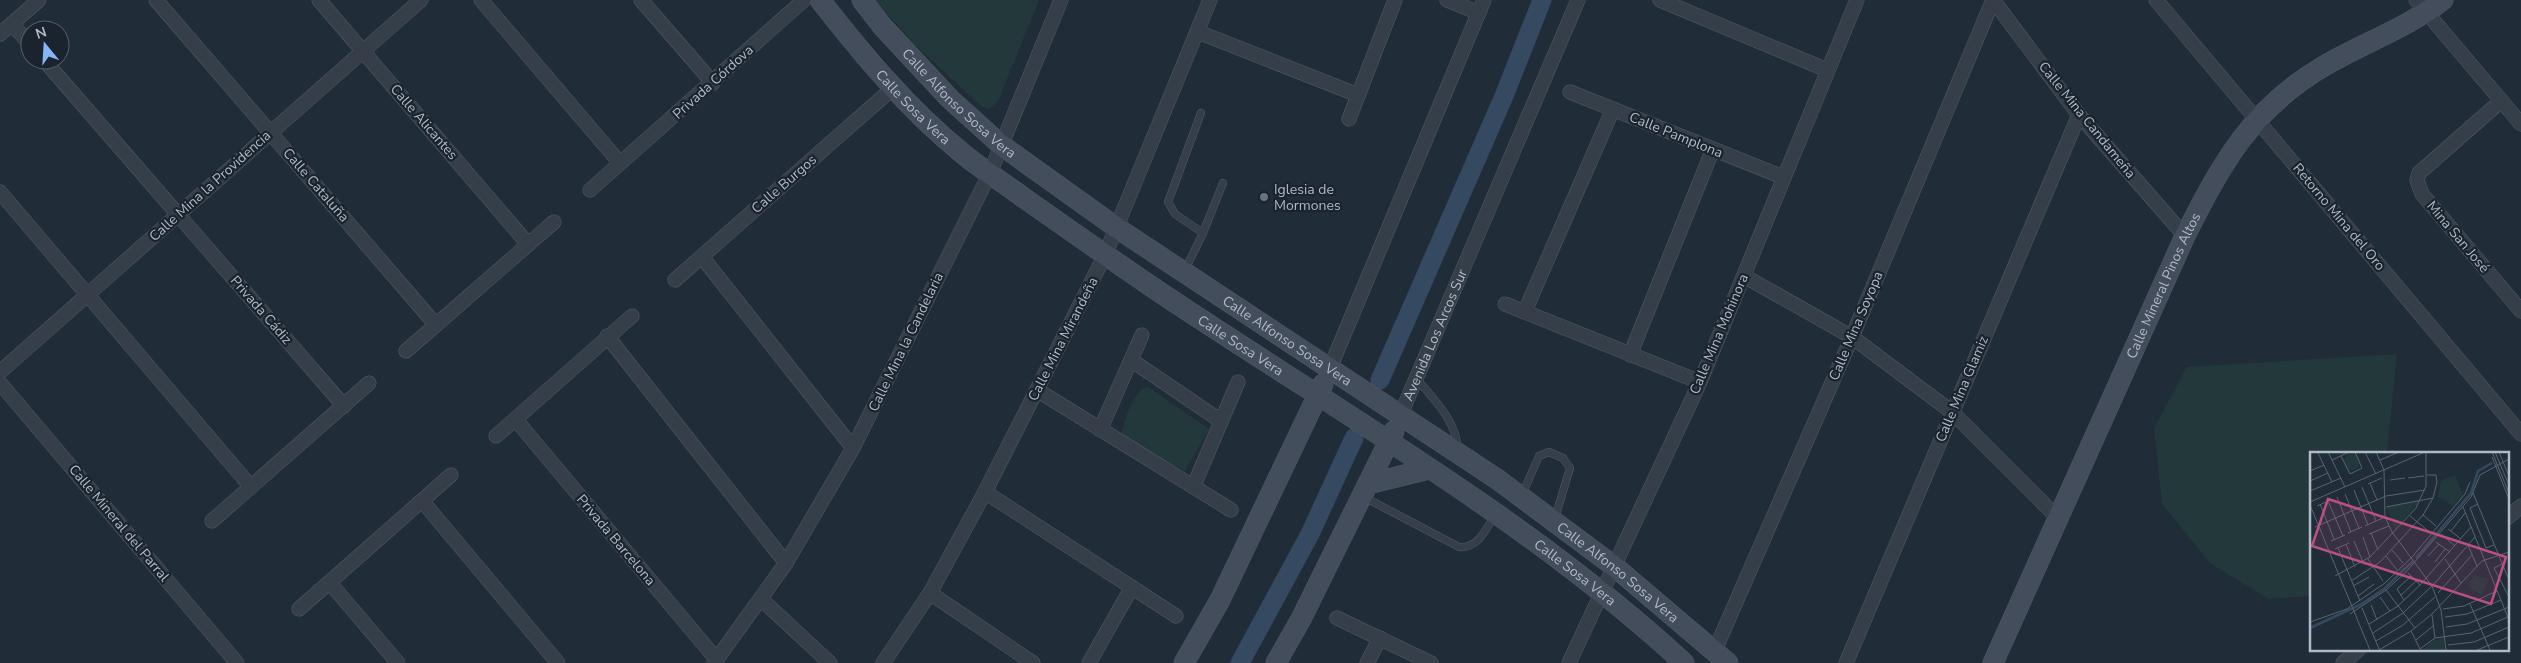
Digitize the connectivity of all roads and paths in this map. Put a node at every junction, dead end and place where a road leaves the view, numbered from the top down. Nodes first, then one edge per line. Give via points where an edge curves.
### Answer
1 (39, 0) edge
2 (156, 0) edge
3 (319, 0) edge
4 (421, 0) edge
5 (481, 0) edge
6 (642, 0) edge
7 (804, 0) edge
8 (820, 0) edge
9 (862, 0) edge
10 (1061, 0) edge
11 (1210, 0) edge
12 (1395, 0) edge
13 (1447, 0) edge
14 (1578, 0) edge
15 (1660, 0) edge
16 (1856, 0) edge
17 (1993, 0) edge
18 (2156, 0) edge
19 (2429, 4) edge
20 (1482, 7) edge
21 (12, 24) junction
22 (1198, 32) junction
23 (20, 33) edge
24 (0, 34) edge
25 (363, 51) junction
26 (53, 70) edge
27 (1827, 70) junction
28 (712, 82) junction
29 (893, 88) junction
30 (1570, 92) dead end
31 (1358, 95) junction
32 (2501, 101) junction
33 (1613, 109) junction
34 (1201, 113) dead end
35 (2079, 115) junction
36 (2256, 118) junction
37 (1348, 120) dead end
38 (2521, 124) edge
39 (271, 133) junction
40 (1001, 145) junction
41 (1713, 149) junction
42 (620, 163) junction
43 (990, 173) junction
44 (1783, 177) junction
45 (1223, 183) dead end
46 (590, 190) dead end
47 (0, 192) edge
48 (179, 214) junction
49 (554, 222) dead end
50 (1117, 228) junction
51 (1203, 233) junction
52 (2185, 236) junction
53 (528, 244) junction
54 (1105, 255) junction
55 (702, 257) junction
56 (1184, 273) junction
57 (1744, 276) junction
58 (675, 280) dead end
59 (87, 296) junction
60 (1505, 304) dead end
61 (1525, 311) junction
62 (2521, 311) edge
63 (632, 316) dead end
64 (436, 325) junction
65 (1142, 335) dead end
66 (607, 336) junction
67 (1852, 337) junction
68 (406, 351) dead end
69 (1630, 355) junction
70 (1132, 360) junction
71 (1330, 368) junction
72 (0, 372) edge
73 (1416, 378) junction
74 (1238, 382) dead end
75 (1700, 382) junction
76 (0, 383) edge
77 (369, 383) dead end
78 (1037, 390) junction
79 (1319, 395) junction
80 (344, 406) junction
81 (1952, 412) junction
82 (1401, 414) junction
83 (516, 420) junction
84 (1221, 421) junction
85 (1100, 430) junction
86 (2521, 434) edge
87 (496, 436) dead end
88 (1389, 441) junction
89 (853, 448) junction
90 (1459, 453) junction
91 (1429, 469) junction
92 (451, 475) dead end
93 (1194, 486) junction
94 (251, 487) junction
95 (1365, 490) junction
96 (985, 492) junction
97 (1521, 497) junction
98 (423, 502) junction
99 (2521, 506) edge
100 (1231, 510) dead end
101 (1495, 515) junction
102 (2057, 517) junction
103 (2508, 517) edge
104 (212, 520) dead end
105 (1554, 521) junction
106 (786, 563) junction
107 (1616, 567) junction
108 (330, 583) junction
109 (1132, 587) junction
110 (930, 593) junction
111 (1602, 594) junction
112 (761, 599) junction
113 (299, 609) dead end
114 (1176, 616) dead end
115 (1337, 618) dead end
116 (1380, 638) junction
117 (2358, 650) edge
118 (1722, 656) edge
119 (715, 662) edge
120 (237, 663) edge
121 (398, 663) edge
122 (558, 663) edge
123 (830, 663) edge
124 (883, 663) edge
125 (1033, 663) edge
126 (1089, 663) edge
127 (1184, 663) edge
128 (1276, 663) edge
129 (1367, 663) edge
130 (1432, 663) edge
131 (1569, 663) edge
132 (1684, 663) edge
133 (1846, 663) edge
134 (1993, 663) edge
135 (2343, 663) edge

1 - 21 street
2 - 39 street, Calle Cataluña
3 - 25 street, Calle Alicantes
4 - 25 street, Calle Mina la Providencia
5 - 42 street
6 - 28 street
7 - 28 street, Privada Córdova
8 - 29 main road, Calle Sosa Vera
9 - 40 main road, Calle Alfonso Sosa Vera via 950,99
10 - 40 street, Calle Mina la Candelaria
11 - 22 street, Calle Mina Mirandeña
12 - 31 street
13 - 20 street
14 - 73 street, Avenida Los Arcos Sur
15 - 27 street
16 - 27 street, Calle Mina Mohinora
17 - 35 street, Calle Mina Candameña
17 - 67 street, Calle Mina Soyopa
18 - 36 street, Retorno Mina del Oro
19 - 32 street
19 - 36 main road, Calle Mineral Pinos Altos via 2287,90
20 - 71 street
21 - 23 street
21 - 24 street
22 - 31 street
22 - 50 street, Calle Mina Mirandeña
25 - 39 street, Calle Mina la Providencia
25 - 53 street, Calle Alicantes
26 - 48 street, Privada Cádiz
27 - 44 street, Calle Mina Mohinora
28 - 42 street, Privada Córdova
29 - 43 main road, Calle Sosa Vera via 962,154
29 - 55 street, Calle Burgos
30 - 33 street, Calle Pamplona
31 - 37 street
32 - 38 street
32 - 62 street, Mina San José via 2419,172 2417,180 2422,194
33 - 41 street, Calle Pamplona
33 - 61 street
34 - 51 lane via 1168,202 1175,214
35 - 52 street, Calle Mina Candameña
35 - 81 street, Calle Mina Glamiz
36 - 52 main road, Calle Mineral Pinos Altos via 2211,185
36 - 86 street, Retorno Mina del Oro
39 - 48 street, Calle Mina la Providencia
39 - 64 street, Calle Cataluña
40 - 43 street, Calle Mina la Candelaria
40 - 50 main road, Calle Alfonso Sosa Vera
41 - 44 street, Calle Pamplona
41 - 69 street
42 - 46 street, Privada Córdova
43 - 54 main road, Calle Sosa Vera
43 - 89 street, Calle Mina la Candelaria
44 - 57 street, Calle Mina Mohinora
45 - 51 lane
47 - 59 street
48 - 59 street, Calle Mina la Providencia
48 - 80 street, Privada Cádiz
49 - 53 street
50 - 54 street, Calle Mina Mirandeña
50 - 56 main road, Calle Alfonso Sosa Vera
51 - 56 lane
52 - 102 main road, Calle Mineral Pinos Altos
53 - 64 street
54 - 78 street, Calle Mina Mirandeña
54 - 79 main road, Calle Sosa Vera
55 - 58 street, Calle Burgos
55 - 89 street
56 - 71 main road, Calle Alfonso Sosa Vera
57 - 67 street
57 - 75 street, Calle Mina Mohinora
59 - 72 street, Calle Mina la Providencia
59 - 94 street
60 - 61 street
61 - 69 street
63 - 66 street
64 - 68 street
65 - 70 street
66 - 83 street
66 - 106 street
67 - 81 street
67 - 118 street, Calle Mina Soyopa
69 - 75 street
70 - 84 street
70 - 85 street
71 - 79 main road
71 - 82 main road, Calle Alfonso Sosa Vera
73 - 82 street, Avenida Los Arcos Sur
73 - 90 lane via 1449,418 1456,433
74 - 84 street
75 - 107 street, Calle Mina Mohinora
76 - 120 street, Calle Mineral del Parral
77 - 80 street
78 - 85 street
78 - 96 street, Calle Mina Mirandeña
79 - 88 main road, Calle Sosa Vera
79 - 127 main road via 1220,600
80 - 94 street
81 - 102 street
81 - 133 street, Calle Mina Glamiz
82 - 88 main road, Avenida Los Arcos Sur
82 - 90 main road, Calle Alfonso Sosa Vera
83 - 87 street
83 - 119 street, Privada Barcelona
84 - 93 street
85 - 93 street
88 - 91 main road, Calle Sosa Vera
88 - 95 main road, Avenida Los Arcos Sur
89 - 106 street, Calle Mina la Candelaria
90 - 97 main road, Calle Alfonso Sosa Vera
91 - 95 main road
91 - 101 main road, Calle Sosa Vera
92 - 98 street
93 - 100 street
94 - 104 street
95 - 101 lane via 1459,547 1471,547 1477,543
95 - 128 main road, Avenida Los Arcos Sur
96 - 109 street
96 - 110 street, Calle Mina Mirandeña
97 - 105 main road, Calle Alfonso Sosa Vera
97 - 105 lane via 1539,456 1549,452 1563,458 1570,468
98 - 108 street
98 - 122 street
99 - 103 street
101 - 111 main road, Calle Sosa Vera
102 - 134 main road, Calle Mineral Pinos Altos
105 - 107 main road, Calle Alfonso Sosa Vera
106 - 112 street, Calle Mina la Candelaria
107 - 111 street, Calle Mina Mohinora
107 - 118 main road, Calle Alfonso Sosa Vera
108 - 113 street
108 - 121 street
109 - 114 street
109 - 126 street
110 - 124 street, Calle Mina Mirandeña
110 - 125 street
111 - 131 street, Calle Mina Mohinora
111 - 132 main road, Calle Sosa Vera
112 - 119 street, Calle Mina la Candelaria
112 - 123 street
115 - 116 street
116 - 129 street
116 - 130 street
117 - 135 street

